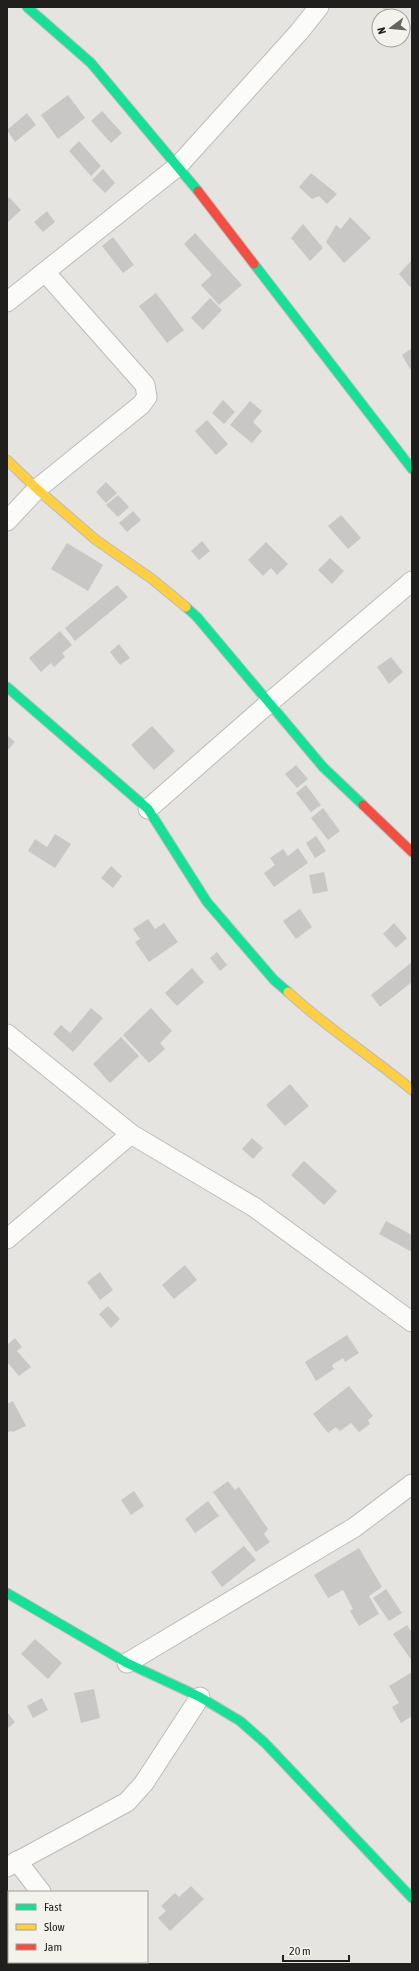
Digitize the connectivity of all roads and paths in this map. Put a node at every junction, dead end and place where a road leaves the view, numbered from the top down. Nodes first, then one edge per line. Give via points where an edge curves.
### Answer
1 (27, 7) edge
2 (319, 7) edge
3 (178, 166) junction
4 (45, 272) junction
5 (7, 302) edge
6 (7, 460) edge
7 (412, 469) edge
8 (37, 489) junction
9 (7, 522) edge
10 (412, 582) edge
11 (7, 687) edge
12 (270, 702) junction
13 (148, 809) junction
14 (412, 852) edge
15 (7, 1034) edge
16 (412, 1090) edge
17 (131, 1134) junction
18 (7, 1239) edge
19 (412, 1322) edge
20 (412, 1484) edge
21 (7, 1593) edge
22 (126, 1663) junction
23 (200, 1697) junction
24 (12, 1864) edge
25 (40, 1891) edge
26 (412, 1898) edge

1 - 3 street via 91,63
2 - 3 street
3 - 4 street
3 - 7 street
4 - 5 street
4 - 8 street via 145,385 147,397 141,405
6 - 8 street
8 - 9 street
8 - 12 street via 96,540 152,579 197,617
10 - 12 street
11 - 13 street
12 - 13 street
12 - 14 street via 323,767
13 - 16 street via 207,902 274,980 316,1018 373,1058
15 - 17 street
17 - 18 street
17 - 19 street via 254,1207
20 - 22 street via 355,1527
21 - 22 street
22 - 23 street
23 - 24 street via 144,1783 127,1802
23 - 26 street via 240,1721 265,1742
24 - 25 street

